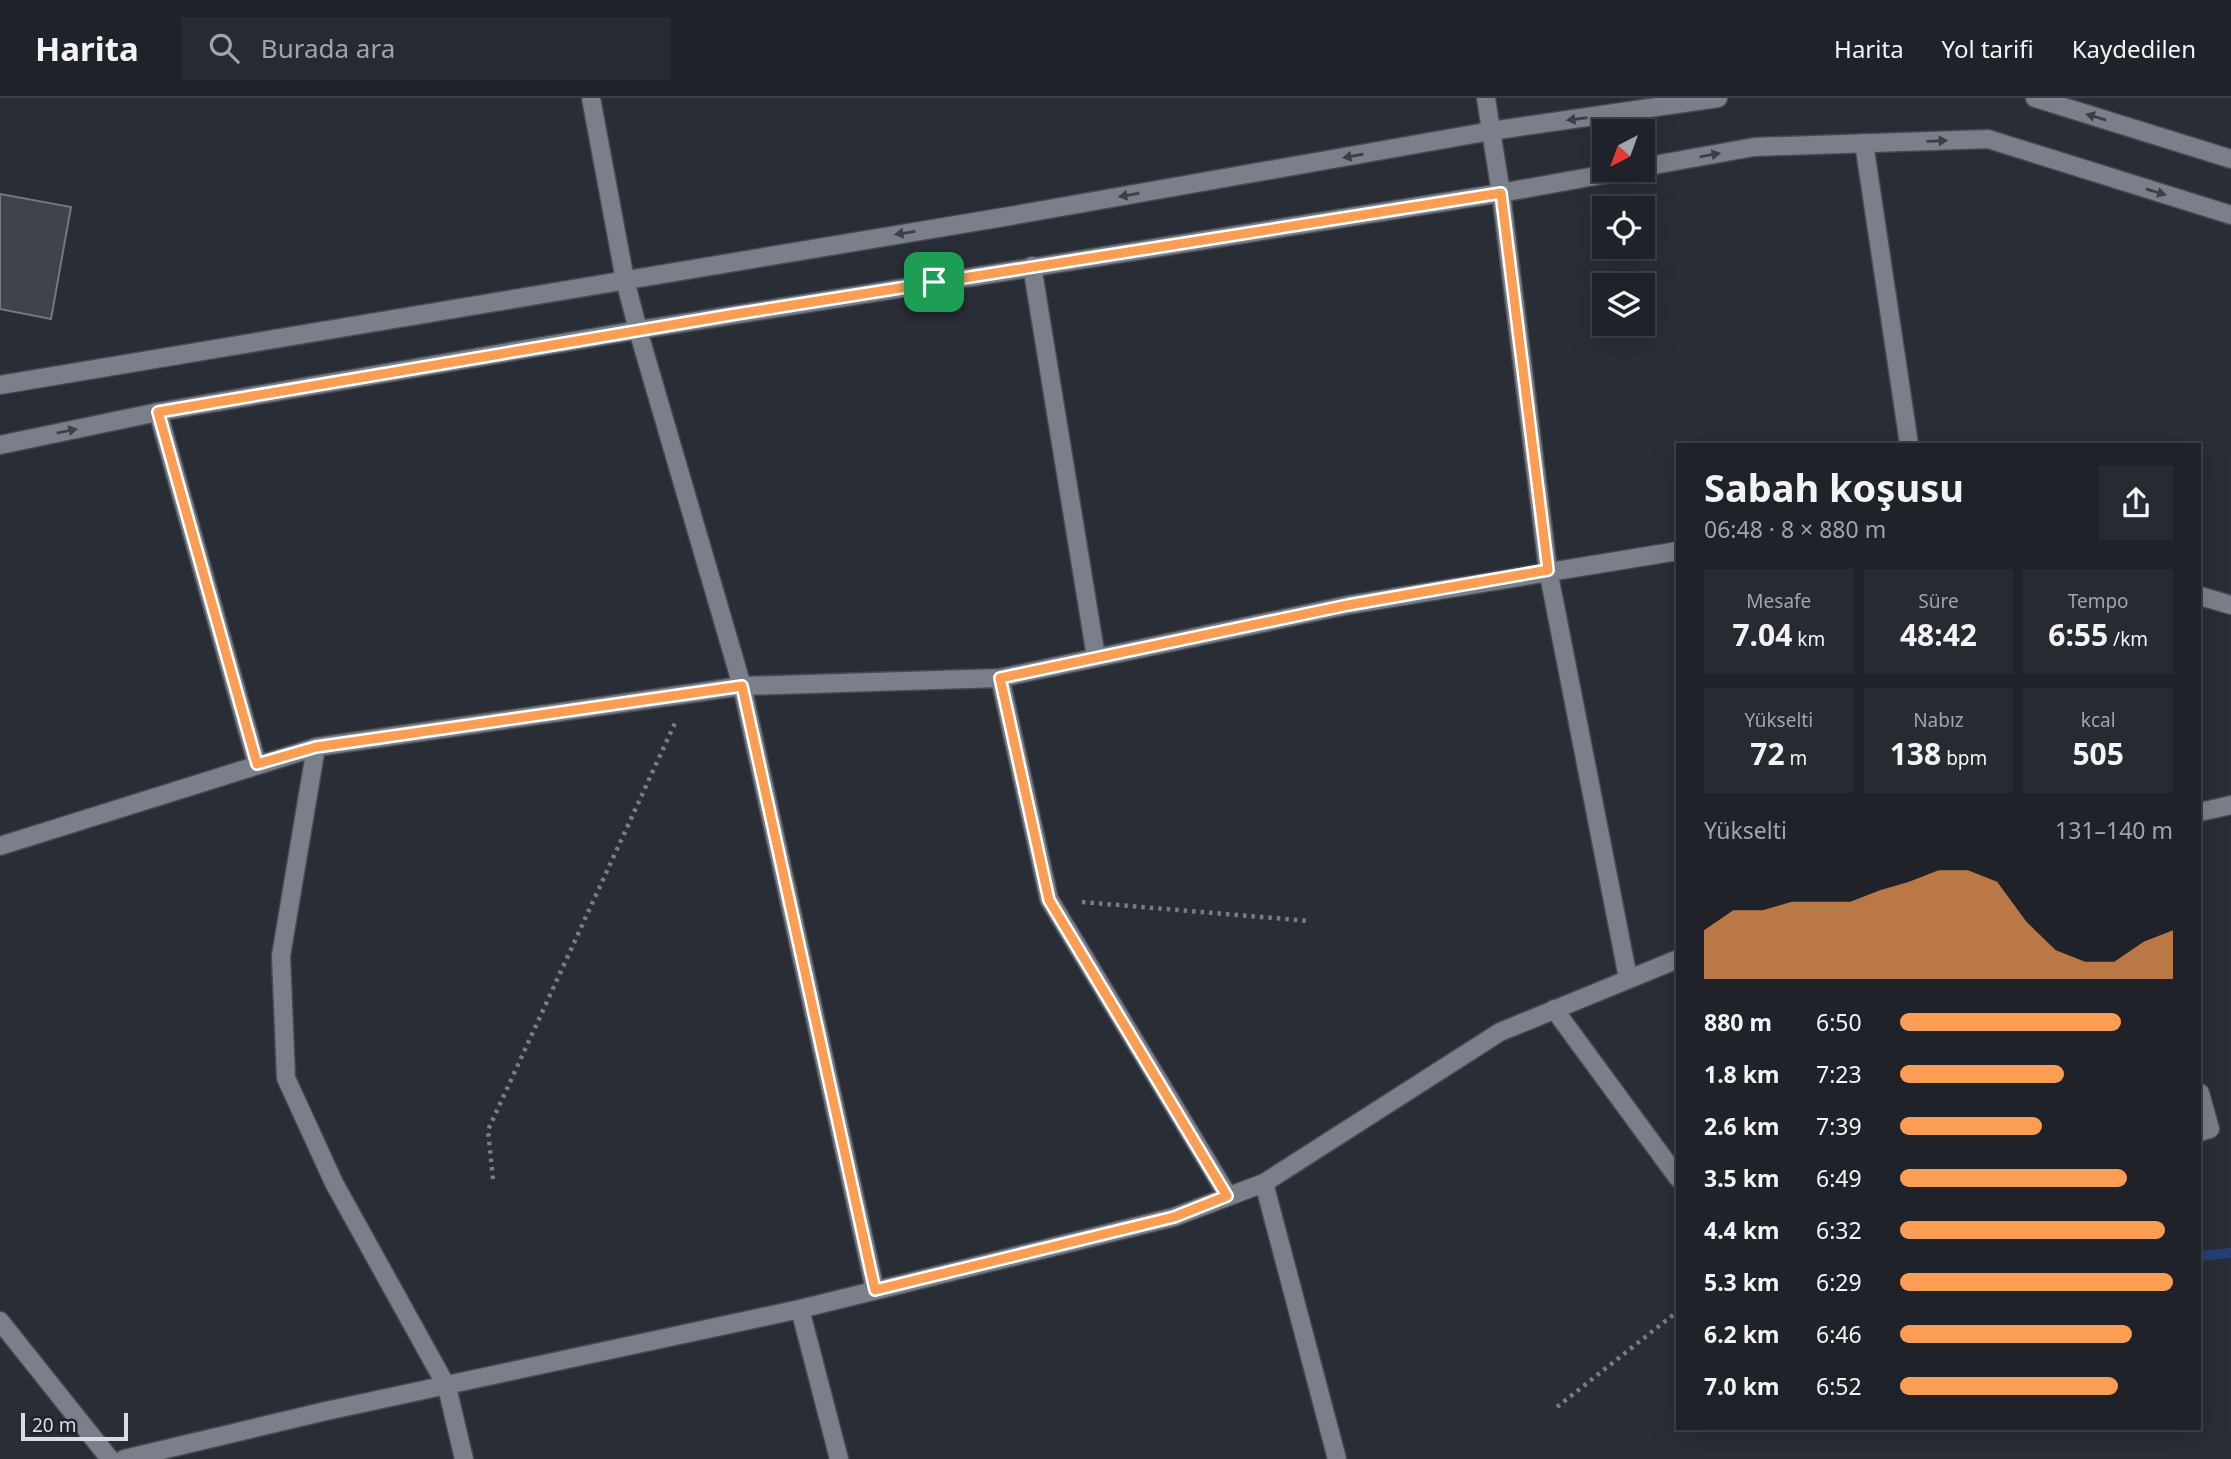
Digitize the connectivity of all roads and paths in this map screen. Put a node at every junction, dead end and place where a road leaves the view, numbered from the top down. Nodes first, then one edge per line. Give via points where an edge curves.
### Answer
1 (591, 98) edge
2 (1486, 98) edge
3 (1718, 98) edge
4 (2035, 98) edge
5 (1491, 131) junction
6 (1864, 143) junction
7 (2231, 159) edge
8 (1656, 165) edge
9 (1592, 177) edge
10 (1501, 193) junction
11 (2231, 215) edge
12 (1032, 266) junction
13 (625, 280) junction
14 (638, 330) junction
15 (0, 385) edge
16 (158, 412) junction
17 (1909, 443) edge
18 (0, 445) edge
19 (1676, 551) edge
20 (1548, 570) junction
21 (2201, 596) edge
22 (2231, 605) edge
23 (1096, 657) junction
24 (1000, 678) junction
25 (742, 686) junction
26 (688, 694) junction
27 (316, 747) junction
28 (257, 764) junction
29 (2231, 805) edge
30 (2201, 812) edge
31 (0, 846) edge
32 (1049, 900) junction
33 (1309, 921) dead end
34 (1676, 960) edge
35 (1628, 978) junction
36 (1554, 1009) junction
37 (2201, 1097) edge
38 (2201, 1132) edge
39 (1676, 1175) edge
40 (494, 1179) dead end
41 (1264, 1182) junction
42 (1227, 1196) junction
43 (875, 1290) junction
44 (800, 1309) junction
45 (1676, 1313) edge
46 (0, 1321) edge
47 (447, 1387) junction
48 (1558, 1407) dead end
49 (110, 1459) edge
50 (124, 1459) edge
51 (464, 1459) edge
52 (839, 1459) edge
53 (1337, 1459) edge

1 - 13 street
2 - 5 street
3 -> 5 street
7 -> 4 street
5 - 10 street
5 -> 13 street
8 -> 6 street via 1754,147
6 -> 11 street via 1988,139
6 - 17 street
9 - 10 street
10 - 12 street
10 - 20 street
12 - 14 street
12 - 23 street
13 - 14 street
13 - 15 street
14 - 16 street
14 - 25 street
18 -> 16 street
16 - 28 street
19 - 20 street
20 - 23 street
20 - 35 street
21 - 22 street
23 - 24 street
24 - 25 street
24 - 32 street
25 - 26 street
25 - 43 street
26 - 27 street
26 - 40 path via 488,1130
27 - 28 street
27 - 47 street via 282,956 286,1078 334,1183
28 - 31 street
29 - 30 street
32 - 33 path
32 - 42 street
34 - 35 street
35 - 36 street
36 - 39 street
36 - 41 street via 1500,1032
37 - 38 street via 2210,1129
41 - 42 street
41 - 53 street
42 - 43 street via 1174,1217
43 - 44 street
44 - 47 street
44 - 52 street
45 - 48 path
46 - 49 street
47 - 50 street
47 - 51 street

